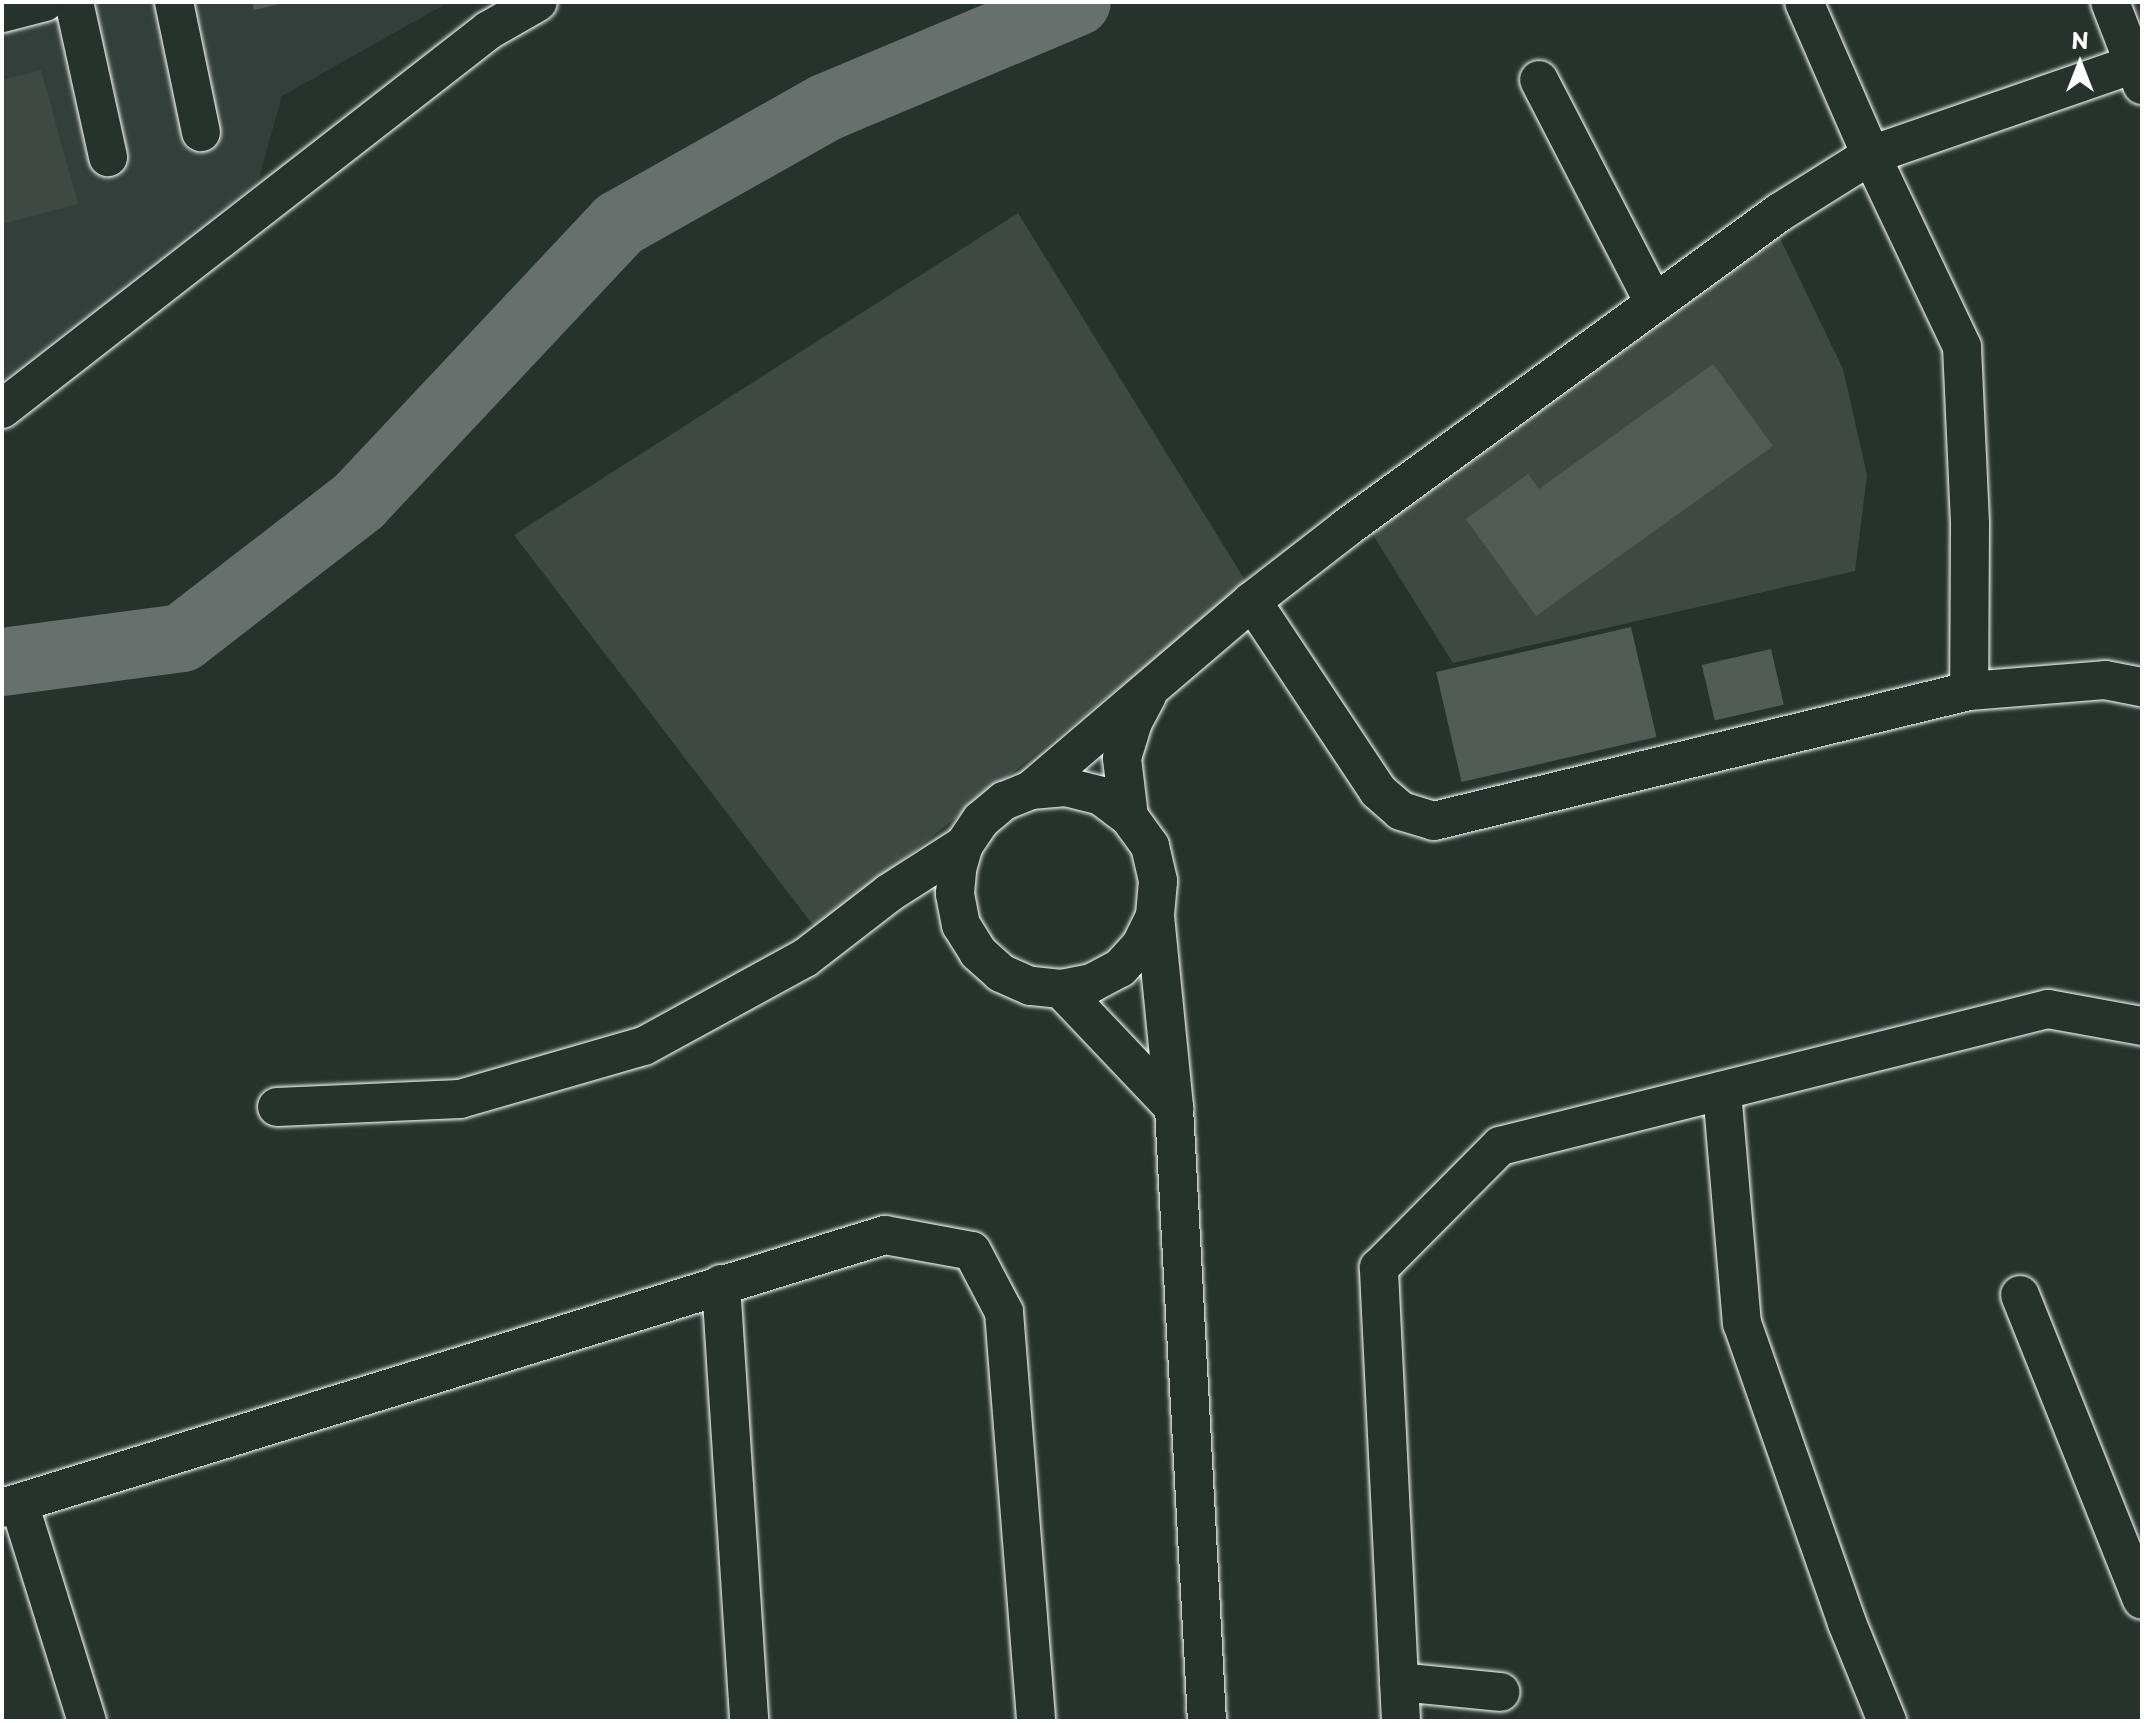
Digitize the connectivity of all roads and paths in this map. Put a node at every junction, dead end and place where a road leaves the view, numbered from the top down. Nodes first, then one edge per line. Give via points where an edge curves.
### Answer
1 (45, 2) edge
2 (74, 2) edge
3 (174, 2) edge
4 (538, 2) edge
5 (1804, 2) edge
6 (2110, 2) edge
7 (2, 13) edge
8 (2139, 70) edge
9 (1539, 80) dead end
10 (201, 132) dead end
11 (1871, 155) junction
12 (108, 157) dead end
13 (1653, 301) junction
14 (2, 409) edge
15 (1252, 601) junction
16 (1152, 687) junction
17 (2142, 687) edge
18 (1969, 691) junction
19 (1031, 790) junction
20 (1129, 817) junction
21 (964, 845) junction
22 (889, 893) junction
23 (955, 894) junction
24 (1155, 916) junction
25 (1061, 989) junction
26 (2142, 1026) edge
27 (1722, 1091) junction
28 (277, 1107) dead end
29 (1174, 1108) junction
30 (721, 1284) junction
31 (2020, 1295) dead end
32 (11, 1505) edge
33 (2142, 1600) edge
34 (1399, 1682) junction
35 (1501, 1692) dead end
36 (87, 1721) edge
37 (749, 1721) edge
38 (1036, 1721) edge
39 (1207, 1721) edge
40 (1401, 1721) edge
41 (1887, 1721) edge

1 - 7 street
2 - 12 street
3 - 10 street
4 - 14 street via 489,30
5 - 11 street
6 - 8 street
8 - 11 street
9 - 13 street
11 - 13 street
11 - 18 street via 1962,347 1970,524
13 - 15 street
15 - 16 street
15 - 18 street via 1378,791 1401,811 1434,821
16 - 19 street
16 - 20 street via 1122,758
17 - 18 street via 2105,680
19 - 20 street via 1066,787 1101,796
19 - 21 street via 1004,801 981,820
20 - 24 street via 1153,857 1158,881
21 - 22 street
21 - 23 street
22 - 23 street
22 - 28 street via 805,958 644,1046 460,1099
23 - 25 street via 961,925 978,952 1001,973 1030,986
24 - 25 street via 1141,945 1120,968 1092,983
24 - 29 street
25 - 29 street
26 - 27 street via 2048,1009
27 - 34 street via 1500,1146 1379,1268
27 - 41 street via 1742,1323 1847,1623
29 - 39 street
30 - 32 street
30 - 37 street
30 - 38 street via 885,1235 972,1251 1004,1312
31 - 33 street
32 - 36 street
34 - 35 street
34 - 40 street

